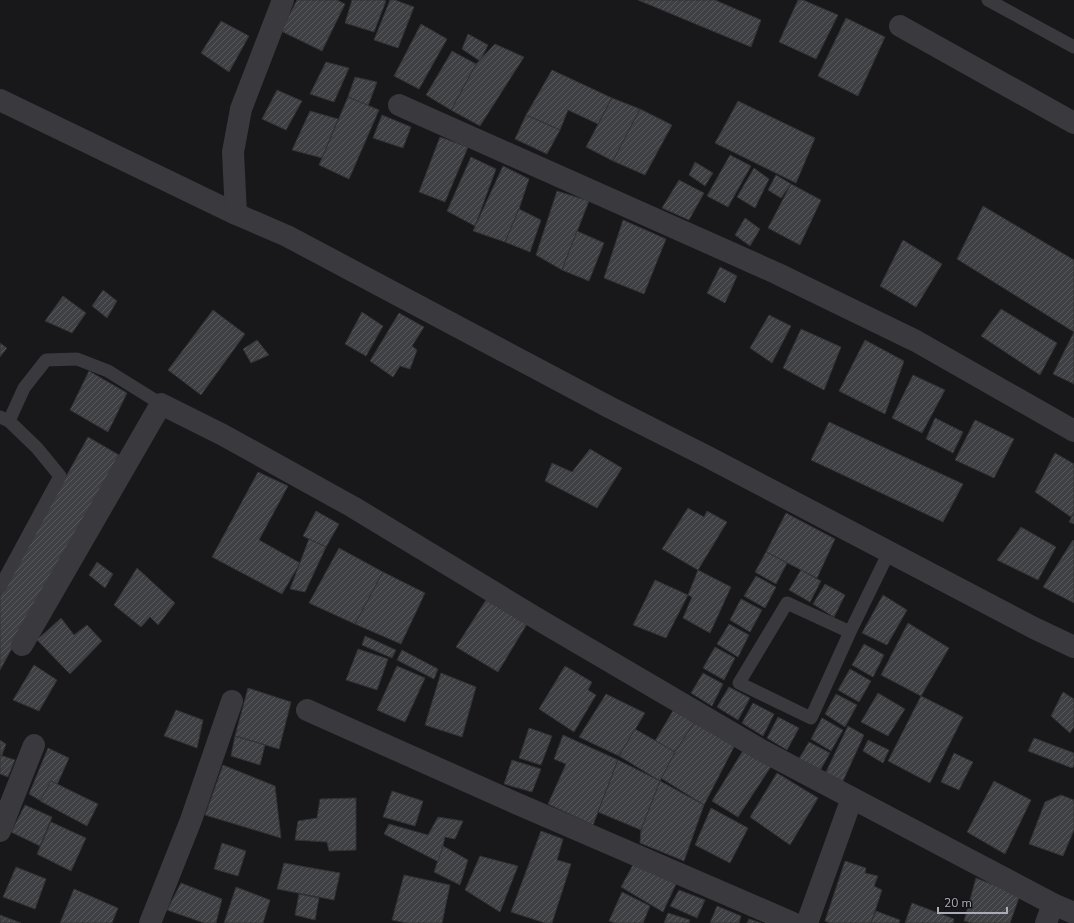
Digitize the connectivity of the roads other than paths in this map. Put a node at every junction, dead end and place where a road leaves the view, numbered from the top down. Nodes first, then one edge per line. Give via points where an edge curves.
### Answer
1 (283, 0) edge
2 (988, 0) edge
3 (900, 26) dead end
4 (1074, 47) edge
5 (0, 100) edge
6 (399, 105) dead end
7 (1074, 123) edge
8 (236, 214) junction
9 (161, 404) junction
10 (4, 419) edge
11 (1074, 431) edge
12 (889, 552) junction
13 (0, 586) edge
14 (850, 632) junction
15 (22, 644) dead end
16 (1074, 647) edge
17 (232, 701) dead end
18 (307, 710) dead end
19 (34, 745) dead end
20 (852, 798) junction
21 (0, 831) edge
22 (1074, 913) edge
23 (1050, 914) edge
24 (150, 923) edge
25 (793, 923) edge
26 (807, 923) edge

1 - 8 street via 241,109 233,152
2 - 4 lane
3 - 7 street
5 - 8 street
6 - 11 street via 790,280 916,341
8 - 12 street via 287,236 609,408 708,456
9 - 10 lane via 108,371 77,359 46,360
9 - 15 street
9 - 20 street via 346,503 741,738
10 - 13 lane via 37,448 60,476
12 - 14 lane
12 - 16 street
14 - 14 lane via 787,603 740,682 811,718
17 - 24 street via 191,820
18 - 25 street
19 - 21 street
20 - 23 street
20 - 26 street
22 - 23 street

